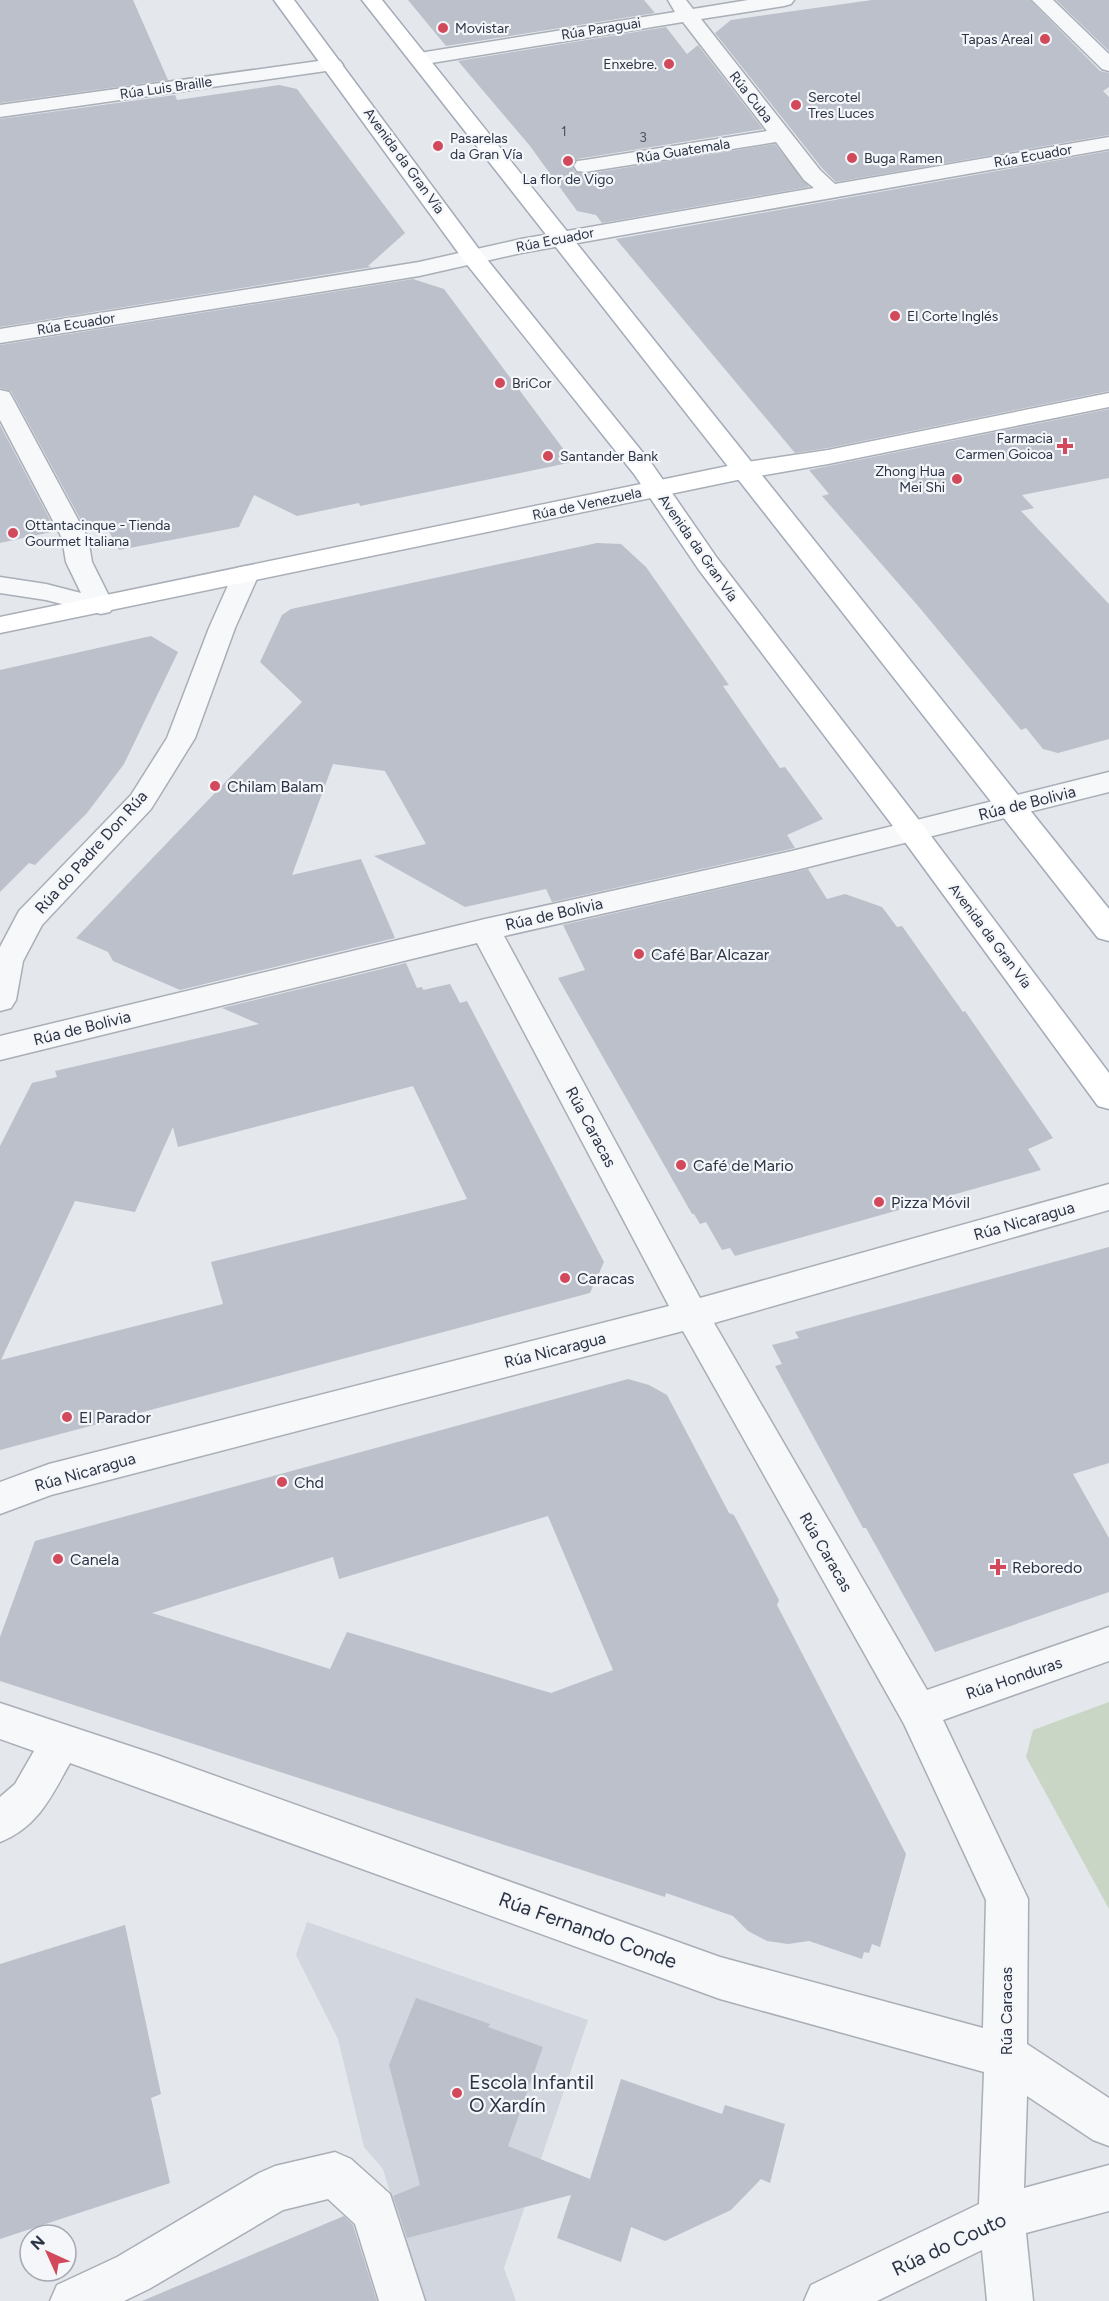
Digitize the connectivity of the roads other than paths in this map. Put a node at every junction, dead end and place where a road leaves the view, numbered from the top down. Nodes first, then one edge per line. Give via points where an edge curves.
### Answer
1 (284, 0) edge
2 (372, 0) edge
3 (784, 0) edge
4 (1042, 0) edge
5 (682, 8) edge
6 (419, 59) junction
7 (333, 65) junction
8 (1109, 65) edge
9 (0, 111) edge
10 (781, 135) junction
11 (1109, 143) edge
12 (585, 166) dead end
13 (830, 191) junction
14 (559, 239) junction
15 (473, 257) junction
16 (0, 336) edge
17 (0, 397) edge
18 (1109, 400) edge
19 (747, 471) junction
20 (657, 489) junction
21 (246, 574) junction
22 (0, 585) edge
23 (101, 606) junction
24 (0, 625) edge
25 (1109, 782) edge
26 (1013, 806) junction
27 (912, 831) junction
28 (485, 930) junction
29 (1109, 930) edge
30 (0, 1000) edge
31 (0, 1048) edge
32 (1109, 1097) edge
33 (1109, 1197) edge
34 (691, 1315) junction
35 (0, 1498) edge
36 (1109, 1644) edge
37 (918, 1711) junction
38 (0, 1721) edge
39 (60, 1743) junction
40 (0, 1823) edge
41 (1006, 2056) junction
42 (1109, 2124) edge
43 (1109, 2188) edge
44 (1001, 2217) junction
45 (73, 2301) edge
46 (402, 2301) edge
47 (827, 2301) edge
48 (1010, 2301) edge

1 - 7 main road, Avenida da Gran Vía
2 - 6 main road
3 - 5 street, Rúa Paraguai
4 - 8 street
5 - 6 street, Rúa Paraguai
5 - 10 street, Rúa Cuba
6 - 14 main road
7 - 9 street, Rúa Luis Braille
7 - 15 main road, Avenida da Gran Vía
10 - 12 street, Rúa Guatemala
10 - 13 street, Rúa Cuba via 812,176
11 - 13 street, Rúa Ecuador
13 - 14 street, Rúa Ecuador
14 - 15 street, Rúa Ecuador
14 - 19 main road
15 - 16 street, Rúa Ecuador
15 - 20 main road, Avenida da Gran Vía
17 - 23 street via 75,538 79,562
18 - 19 main road, Rúa de Venezuela
19 - 20 main road, Rúa de Venezuela
19 - 26 main road
20 - 21 main road, Rúa de Venezuela
20 - 27 main road, Avenida da Gran Vía via 708,564
21 - 23 main road, Rúa de Venezuela
21 - 30 street, Rúa do Padre Don Rúa via 181,738 141,802 30,919 8,961
22 - 23 street, Rúa de Venezuela
23 - 24 main road, Rúa de Venezuela
25 - 26 street, Rúa de Bolivia
26 - 27 street, Rúa de Bolivia
26 - 29 main road
27 - 28 street, Rúa de Bolivia
27 - 32 main road, Avenida da Gran Vía
28 - 31 street, Rúa de Bolivia
28 - 34 street, Rúa Caracas
33 - 34 street, Rúa Nicaragua
34 - 35 street, Rúa Nicaragua via 49,1480
34 - 37 street, Rúa Caracas
36 - 37 street, Rúa Honduras
37 - 41 street, Rúa Caracas via 1007,1899
38 - 39 street, Rúa Fernando Conde
39 - 40 street via 29,1798
39 - 41 street, Rúa Fernando Conde via 157,1774 720,1978
41 - 42 street, Rúa Fernando Conde
41 - 44 street, Rúa Caracas
43 - 44 street, Rúa do Couto
44 - 47 street, Rúa do Couto
44 - 48 street, Rúa Caracas
45 - 46 street via 133,2273 275,2189 335,2175 374,2210

